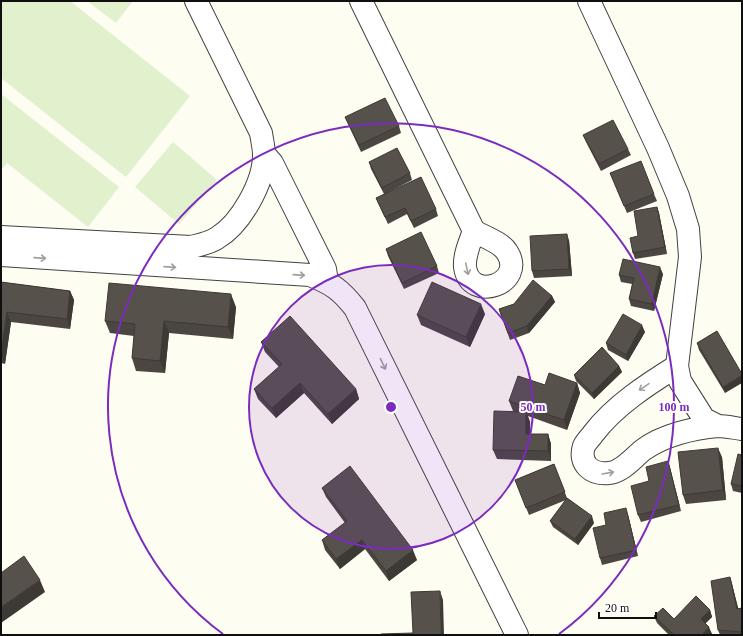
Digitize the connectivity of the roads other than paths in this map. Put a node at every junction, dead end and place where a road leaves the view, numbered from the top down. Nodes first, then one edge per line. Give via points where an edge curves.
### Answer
1 (196, 1) edge
2 (361, 1) edge
3 (589, 1) edge
4 (264, 154) junction
5 (474, 231) dead end
6 (1, 236) edge
7 (1, 255) edge
8 (327, 282) junction
9 (677, 366) junction
10 (718, 426) junction
11 (742, 429) edge
12 (517, 635) edge

1 - 4 street via 261,133
2 - 5 street
3 - 9 street via 658,148 678,196 688,229 690,257
4 - 6 street via 260,177 246,206 229,230 216,240 191,247
4 - 8 street via 272,163 325,269
7 -> 8 street via 310,275
8 -> 12 street via 343,292 355,308
9 - 10 street via 680,381 704,419
9 -> 10 street via 639,390 596,429 584,445 584,462 589,469 600,474 611,473 625,466 644,449 668,437
10 - 11 street

